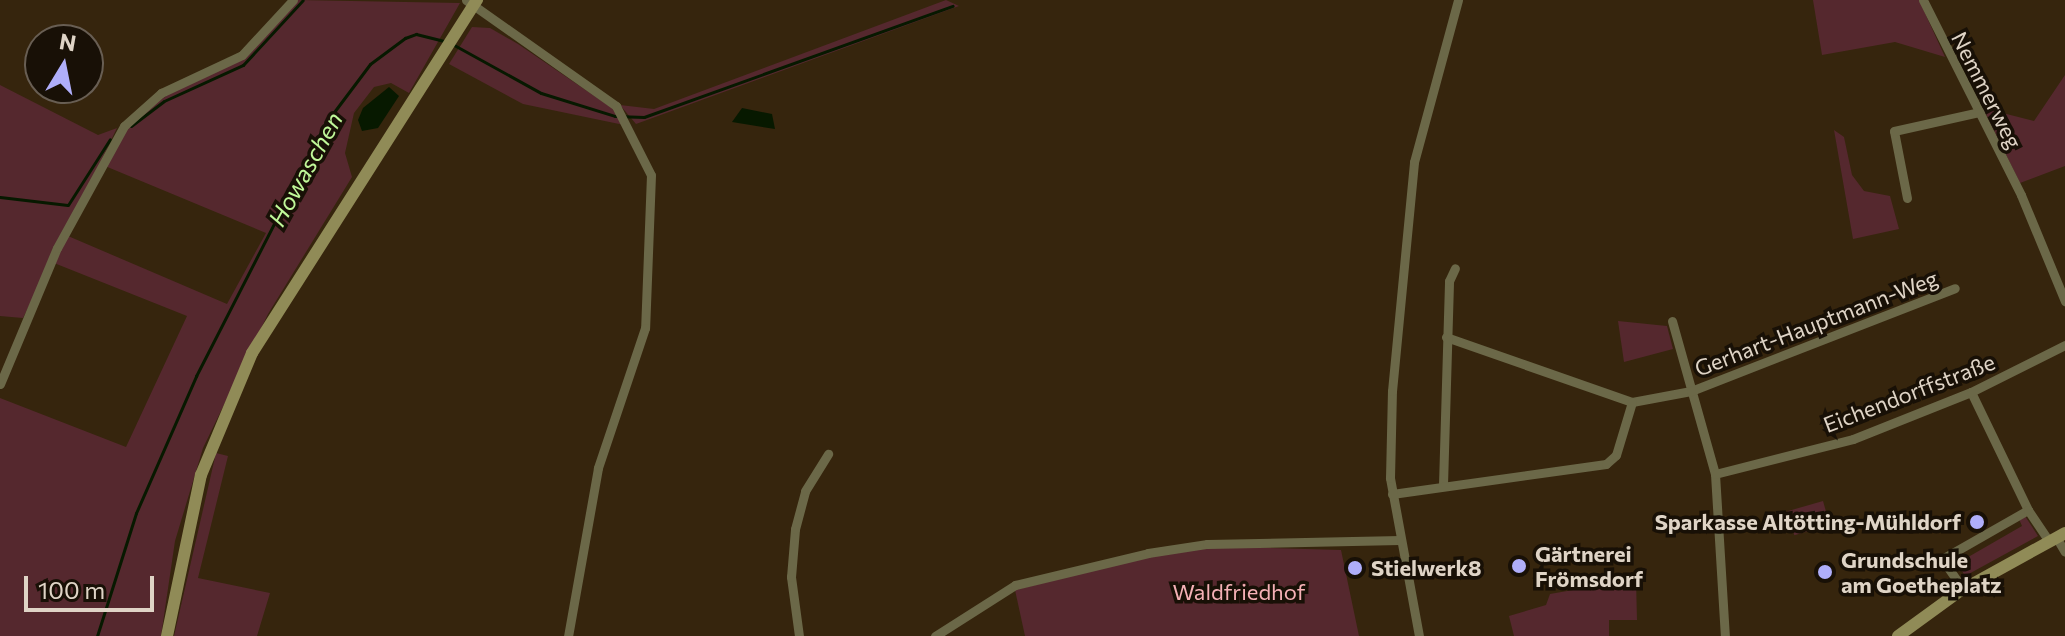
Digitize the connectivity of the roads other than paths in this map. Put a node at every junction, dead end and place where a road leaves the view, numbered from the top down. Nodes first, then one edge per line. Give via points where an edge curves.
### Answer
1 (293, 0) edge
2 (1458, 0) edge
3 (1923, 0) edge
4 (472, 2) edge
5 (1980, 112) junction
6 (1907, 198) dead end
7 (1455, 268) dead end
8 (1955, 288) dead end
9 (2065, 301) edge
10 (1672, 321) dead end
11 (1446, 337) junction
12 (2065, 345) edge
13 (0, 384) edge
14 (1691, 391) junction
15 (1971, 392) junction
16 (1632, 402) junction
17 (828, 454) dead end
18 (1715, 474) junction
19 (1443, 485) junction
20 (1392, 494) junction
21 (2028, 510) junction
22 (2057, 537) edge
23 (1400, 540) junction
24 (2065, 552) edge
25 (1963, 589) junction
26 (167, 636) edge
27 (568, 636) edge
28 (799, 636) edge
29 (935, 636) edge
30 (1419, 636) edge
31 (1725, 636) edge
32 (1898, 636) edge

1 - 13 street via 242,55 161,93 124,126 57,248
2 - 20 street via 1423,112 1403,236 1389,428
3 - 5 street, Nemmerweg
4 - 26 street via 291,285 227,404 190,511
4 - 27 street via 619,110 647,158 653,192 645,328 598,468
5 - 6 street via 1894,131
5 - 9 street, Nemmerweg
7 - 11 street
8 - 14 street, Gerhart-Hauptmann-Weg
10 - 14 street, Gerhart-Hauptmann-Weg
11 - 16 street
11 - 19 street
12 - 15 street, Eichendorffstraße
14 - 16 street
14 - 18 street, Gerhart-Hauptmann-Weg
15 - 18 street, Eichendorffstraße via 1853,439
15 - 21 street
16 - 19 street via 1616,455 1606,464
17 - 28 street via 805,491 795,529 791,577
18 - 31 street, Gerhart-Hauptmann-Weg
19 - 20 street
20 - 23 street
21 - 22 street
21 - 25 street via 1942,559
22 - 24 street
22 - 25 street
23 - 29 street via 1207,544 1148,553 1015,585
23 - 30 street
25 - 32 street

